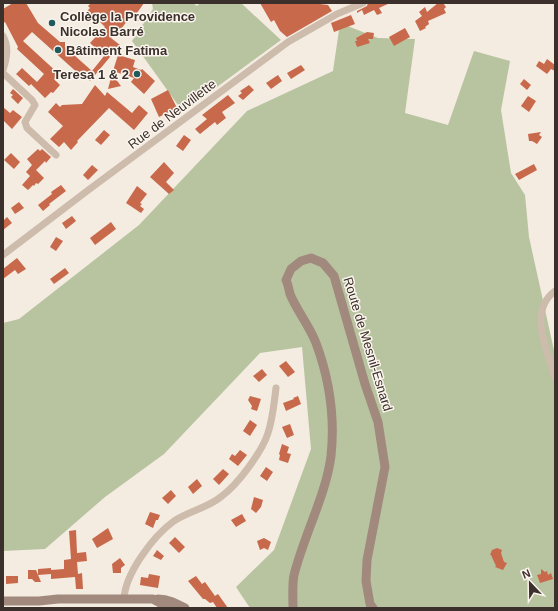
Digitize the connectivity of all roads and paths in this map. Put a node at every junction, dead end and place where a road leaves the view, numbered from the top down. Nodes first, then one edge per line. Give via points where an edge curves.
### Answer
1 (363, 3) edge
2 (3, 36) edge
3 (3, 71) edge
4 (56, 155) dead end
5 (3, 255) edge
6 (555, 291) edge
7 (555, 378) edge
8 (276, 388) dead end
9 (124, 599) junction
10 (153, 599) junction
11 (3, 601) edge
12 (169, 608) edge
13 (185, 608) edge
14 (293, 608) edge
15 (373, 608) edge

1 - 5 street, Rue de Neuvillette via 337,14 288,42
2 - 3 street via 7,49
3 - 4 street via 35,105 25,122 26,128
6 - 7 street via 547,299 540,317
8 - 9 street via 268,435 236,485 207,506 174,521 159,536 133,569 126,584
9 - 10 street
9 - 11 street
10 - 12 street
10 - 13 street via 164,599
14 - 15 street, Route de Mesnil-Esnard via 294,577 326,477 332,435 330,398 324,368 316,343 286,280 291,269 300,261 311,258 323,263 334,276 378,422 385,467 367,560 366,581

